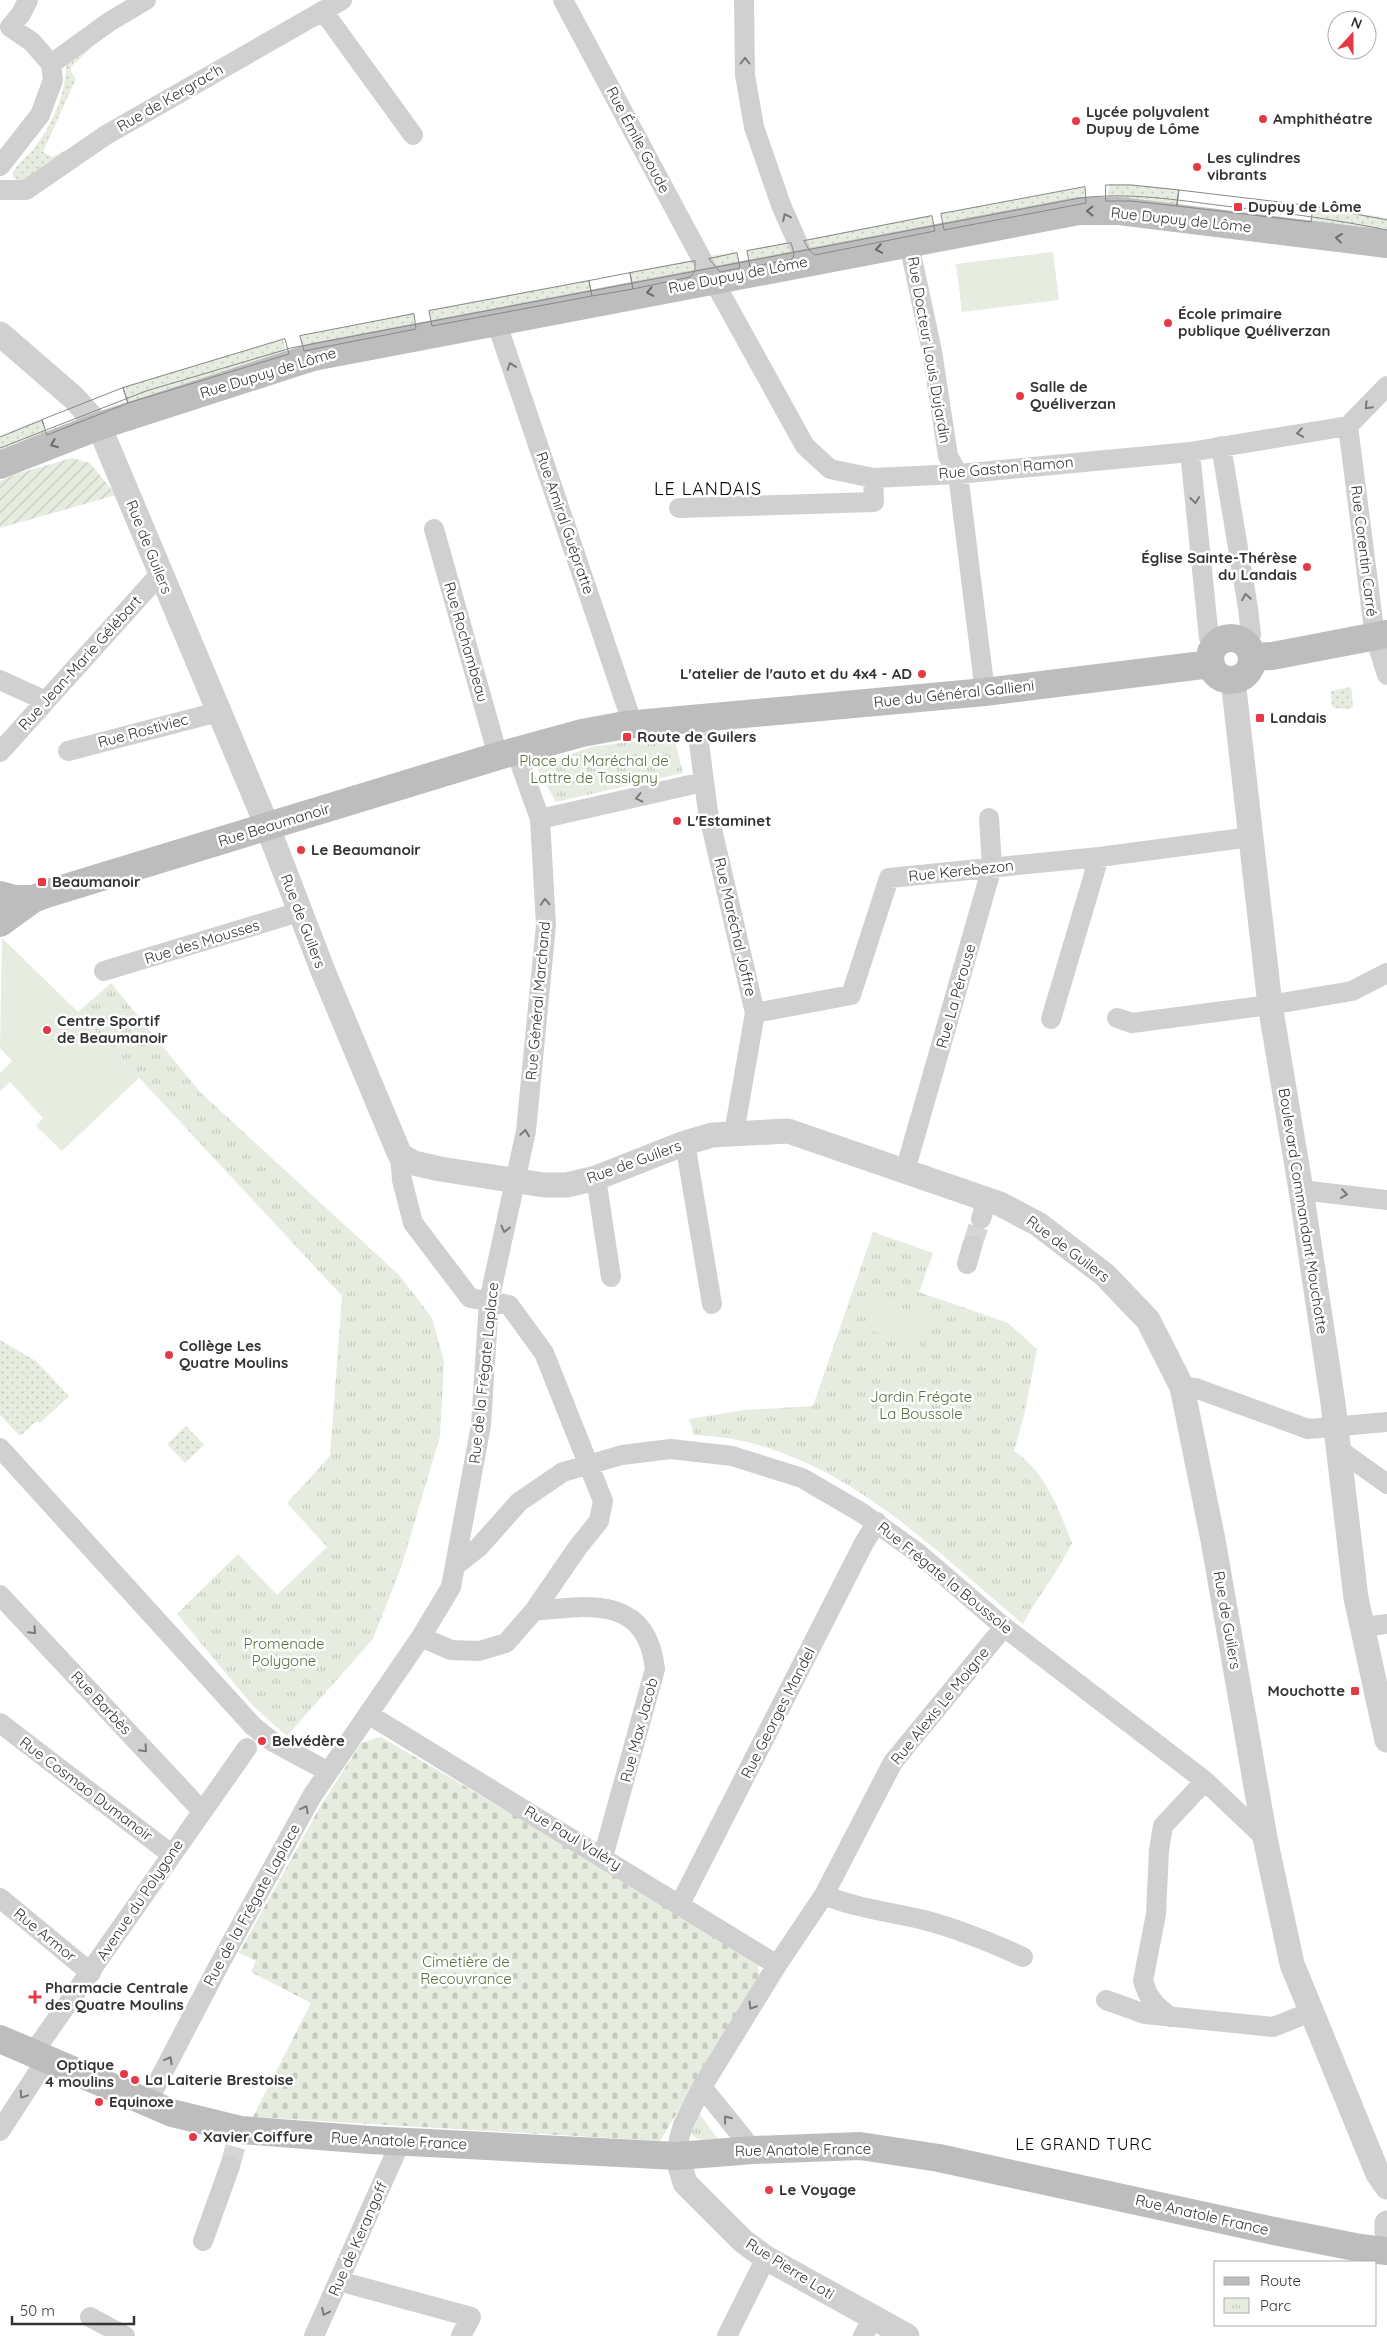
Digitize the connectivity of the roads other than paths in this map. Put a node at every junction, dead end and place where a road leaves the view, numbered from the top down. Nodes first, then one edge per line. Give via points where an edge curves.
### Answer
1 (28, 0) edge
2 (146, 0) edge
3 (342, 0) edge
4 (563, 0) edge
5 (744, 0) edge
6 (323, 11) junction
7 (5, 27) edge
8 (51, 64) junction
9 (413, 135) dead end
10 (0, 166) edge
11 (0, 190) edge
12 (909, 244) junction
13 (1387, 244) edge
14 (806, 262) junction
15 (713, 280) junction
16 (496, 321) junction
17 (0, 334) edge
18 (1387, 386) edge
19 (99, 426) junction
20 (1348, 426) junction
21 (1221, 446) junction
22 (1190, 452) junction
23 (0, 465) edge
24 (958, 474) junction
25 (873, 478) junction
26 (679, 508) dead end
27 (434, 529) dead end
28 (160, 574) junction
29 (1381, 636) edge
30 (1249, 650) junction
31 (1213, 655) junction
32 (1387, 675) edge
33 (0, 680) edge
34 (1234, 680) junction
35 (985, 692) junction
36 (46, 701) junction
37 (218, 712) junction
38 (696, 720) junction
39 (633, 725) junction
40 (68, 751) dead end
41 (0, 752) edge
42 (507, 754) junction
43 (703, 782) junction
44 (989, 818) dead end
45 (540, 819) junction
46 (268, 828) junction
47 (1251, 837) junction
48 (1099, 856) junction
49 (992, 867) junction
50 (0, 894) edge
51 (33, 899) junction
52 (299, 912) junction
53 (0, 923) edge
54 (104, 971) dead end
55 (1387, 973) edge
56 (1270, 1005) junction
57 (755, 1013) junction
58 (1117, 1018) dead end
59 (1051, 1019) dead end
60 (734, 1133) junction
61 (685, 1143) junction
62 (400, 1154) junction
63 (905, 1171) junction
64 (596, 1178) junction
65 (516, 1181) junction
66 (1301, 1190) junction
67 (1387, 1200) edge
68 (611, 1278) dead end
69 (489, 1301) junction
70 (712, 1304) dead end
71 (1182, 1387) junction
72 (1387, 1422) edge
73 (1336, 1437) junction
74 (0, 1448) edge
75 (590, 1464) junction
76 (1387, 1484) edge
77 (877, 1522) junction
78 (456, 1565) junction
79 (0, 1595) edge
80 (534, 1611) junction
81 (1375, 1625) edge
82 (1004, 1627) junction
83 (421, 1637) junction
84 (368, 1714) junction
85 (0, 1723) edge
86 (1387, 1740) edge
87 (248, 1748) dead end
88 (328, 1771) junction
89 (1205, 1781) junction
90 (202, 1811) junction
91 (1265, 1838) junction
92 (171, 1854) junction
93 (603, 1857) junction
94 (824, 1895) junction
95 (0, 1898) edge
96 (680, 1904) junction
97 (1023, 1958) dead end
98 (777, 1965) junction
99 (91, 1972) junction
100 (1106, 2000) dead end
101 (1310, 2012) junction
102 (1170, 2018) junction
103 (0, 2038) edge
104 (40, 2056) junction
105 (702, 2087) junction
106 (147, 2103) junction
107 (0, 2131) edge
108 (401, 2141) junction
109 (753, 2150) junction
110 (677, 2156) junction
111 (230, 2166) tunnel mouth
112 (1387, 2188) edge
113 (1387, 2223) edge
114 (1387, 2232) edge
115 (203, 2241) dead end
116 (1387, 2251) edge
117 (766, 2258) junction
118 (339, 2281) junction
119 (90, 2318) dead end
120 (868, 2327) edge
121 (125, 2336) edge
122 (314, 2336) edge
123 (461, 2336) edge
124 (727, 2336) edge
125 (907, 2336) edge

1 - 7 street via 21,14
2 - 8 street
3 - 6 street, Rue de Kergrac'h
4 - 15 street, Rue Émile Goude
14 -> 5 street via 781,205 754,127 745,75
6 - 9 street
6 - 11 street, Rue de Kergrac'h via 106,135 26,190
7 - 8 street via 32,42
8 - 10 street via 53,80 40,115
13 -> 12 main road, Rue Dupuy de Lôme via 1119,211 1079,212
12 -> 14 main road, Rue Dupuy de Lôme
12 - 24 street, Rue Docteur Louis Dujardin via 932,351 948,456
14 - 15 main road, Rue Dupuy de Lôme
15 -> 16 main road, Rue Dupuy de Lôme
15 - 25 street, Rue Gaston Ramon via 805,446 830,469
16 - 19 main road, Rue Dupuy de Lôme via 313,356
39 -> 16 street, Rue Amiral Guépratte
17 - 19 street, Rue de Guilers via 74,398
18 -> 20 street
19 -> 23 main road, Rue Dupuy de Lôme
19 - 28 street, Rue de Guilers
20 -> 21 street, Rue Gaston Ramon
20 - 29 street, Rue Corentin Carré
21 - 22 street, Rue Gaston Ramon
30 -> 21 street via 1248,608
22 - 24 street, Rue Gaston Ramon
22 -> 31 street
24 - 25 street, Rue Gaston Ramon
24 - 35 street, Rue Docteur Louis Dujardin
25 - 26 street via 874,502
27 - 42 street, Rue Rochambeau
28 - 36 street, Rue Jean-Marie Gélébart
28 - 37 street, Rue de Guilers
29 - 30 main road, Rue du Général Gallieni via 1272,656
29 - 32 street, Rue Corentin Carré
30 - 31 main road, Rue du Général Gallieni via 1239,640 1226,639
30 - 34 main road via 1248,672
31 - 34 main road via 1219,676
31 - 35 main road, Rue du Général Gallieni
33 - 36 street
34 - 47 street, Boulevard Commandant Mouchotte
35 - 38 main road, Rue du Général Gallieni
36 - 41 street, Rue Jean-Marie Gélébart
37 - 40 street, Rue Rostiviec
37 - 46 street, Rue de Guilers
38 - 39 main road
38 - 43 street, Rue Maréchal Joffre
39 - 42 main road via 582,733
42 - 45 street
42 - 46 main road, Rue Beaumanoir
43 -> 45 street
43 - 57 street, Rue Maréchal Joffre
44 - 49 street, Rue La Pérouse
65 -> 45 street, Rue Général Marchand via 526,1131 546,925
46 - 51 main road, Rue Beaumanoir
46 - 52 street, Rue de Guilers
47 - 48 street, Rue Kerebezon
47 - 56 street, Boulevard Commandant Mouchotte
48 - 49 street, Rue Kerebezon
48 - 59 street
49 - 57 street, Rue Kerebezon via 889,878 851,995
49 - 63 street, Rue La Pérouse
50 - 51 main road, Rue Beaumanoir via 14,899
51 - 53 main road, Rue Beaumanoir
52 - 54 street, Rue des Mousses
52 - 62 street, Rue de Guilers
55 - 56 street via 1352,991
56 - 58 street via 1132,1023
56 - 66 street, Boulevard Commandant Mouchotte
57 - 60 street, Rue Maréchal Joffre
60 - 61 street, Rue de Guilers
60 - 63 street, Rue de Guilers via 788,1131
61 - 64 street, Rue de Guilers
61 - 70 street
62 - 65 street, Rue de Guilers via 414,1163
62 - 69 street via 402,1180 413,1223 470,1298
63 - 71 street, Rue de Guilers via 984,1209 1038,1224 1105,1275 1148,1320
64 - 65 street, Rue de Guilers via 544,1185
64 - 68 street
65 -> 69 street, Rue de la Frégate Laplace
66 -> 67 street
66 - 73 street, Boulevard Commandant Mouchotte
69 - 75 street via 509,1306 544,1353
69 - 78 street, Rue de la Frégate Laplace via 481,1425
71 - 73 street via 1195,1388
71 - 91 street, Rue de Guilers via 1213,1540
72 - 73 street
73 - 76 street
73 - 81 street, Boulevard Commandant Mouchotte via 1356,1598
74 - 88 street via 253,1726 273,1742
75 - 77 street, Rue Frégate la Boussole via 622,1455 671,1449 732,1456 802,1478
75 - 78 street, Rue Frégate la Boussole via 563,1472 519,1502 479,1547
75 - 80 street via 603,1502 599,1521
77 - 82 street, Rue Frégate la Boussole
77 - 96 street, Rue Georges Mandel
78 - 83 street, Rue de la Frégate Laplace via 450,1587
79 -> 90 street, Rue Barbès
80 - 83 street via 506,1643 479,1651 451,1650
80 - 93 street, Rue Max Jacob via 585,1606 620,1611 638,1626 653,1649 655,1669
81 - 86 street, Boulevard Commandant Mouchotte
82 - 89 street, Rue Frégate la Boussole
82 - 94 street, Rue Alexis Le Moigne via 893,1762
83 - 84 street, Rue de la Frégate Laplace
84 - 88 street, Rue de la Frégate Laplace
84 - 93 street, Rue Paul Valéry
85 - 92 street, Rue Cosmao Dumanoir
87 - 90 street, Avenue du Polygone
106 -> 88 street, Rue de la Frégate Laplace via 219,1965
89 - 91 street, Rue Frégate la Boussole
89 - 102 street via 1163,1826 1159,1850 1156,1914 1143,1981 1154,2004
90 - 92 street, Avenue du Polygone
91 - 101 street, Rue de Guilers via 1292,1964
92 - 99 street, Avenue du Polygone
93 - 96 street, Rue Paul Valéry
94 - 97 street via 972,1934
94 - 98 street, Rue Alexis Le Moigne
95 - 99 street, Rue Armor
96 - 98 street, Rue Paul Valéry
98 -> 105 street, Rue Alexis Le Moigne
99 - 104 street, Avenue du Polygone
100 - 102 street via 1145,2014
101 - 102 street via 1273,2027
101 - 112 street, Rue de Guilers via 1378,2174
103 - 104 main road, Rue Anatole France
104 - 106 main road, Rue Anatole France
104 -> 107 street, Avenue du Polygone
109 -> 105 street
105 - 110 street, Rue Alexis Le Moigne via 683,2124
106 - 108 main road, Rue Anatole France via 239,2136
108 - 110 main road, Rue Anatole France
108 - 118 street, Rue de Kerangoff
109 - 110 main road, Rue Anatole France
109 - 116 main road, Rue Anatole France via 860,2146 939,2158 1274,2231
110 - 117 street, Rue Pierre Loti via 686,2183 743,2241
111 - 115 street
113 - 114 street
117 - 120 street, Rue Pierre Loti
117 - 124 street
118 -> 122 street, Rue de Kerangoff
118 - 123 street via 471,2317
119 - 121 street
120 - 125 street, Rue Pierre Loti

